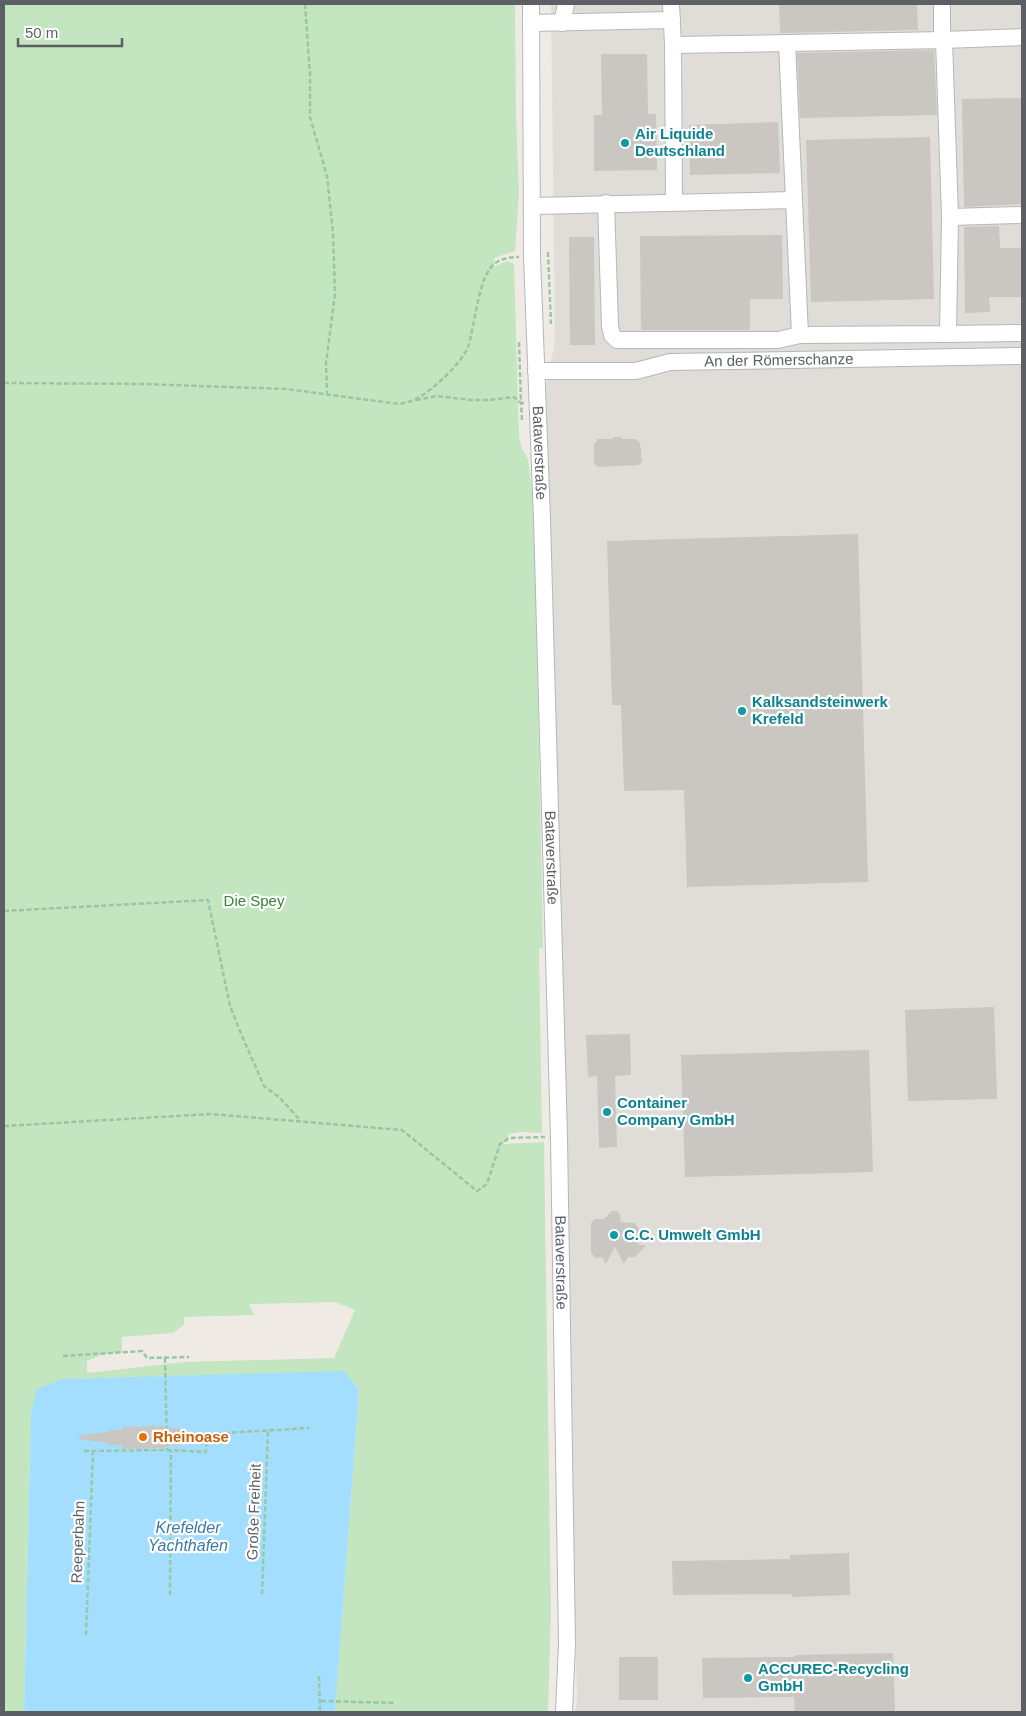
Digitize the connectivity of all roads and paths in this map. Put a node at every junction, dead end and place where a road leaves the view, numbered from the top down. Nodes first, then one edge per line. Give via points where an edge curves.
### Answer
1 (305, 4) edge
2 (531, 4) edge
3 (566, 4) edge
4 (942, 4) edge
5 (672, 12) edge
6 (531, 23) junction
7 (562, 23) junction
8 (1022, 37) edge
9 (944, 40) junction
10 (787, 43) junction
11 (673, 45) junction
12 (794, 200) junction
13 (674, 202) junction
14 (606, 203) junction
15 (533, 206) junction
16 (1022, 216) edge
17 (950, 217) junction
18 (532, 257) junction
19 (1022, 333) edge
20 (948, 334) junction
21 (800, 335) junction
22 (1022, 356) edge
23 (536, 371) junction
24 (4, 383) edge
25 (327, 393) junction
26 (414, 400) junction
27 (521, 403) dead end
28 (4, 912) edge
29 (302, 1122) junction
30 (4, 1126) edge
31 (559, 1137) junction
32 (63, 1356) dead end
33 (189, 1357) dead end
34 (165, 1358) junction
35 (309, 1428) dead end
36 (268, 1430) junction
37 (169, 1450) junction
38 (84, 1451) dead end
39 (92, 1451) junction
40 (262, 1594) dead end
41 (170, 1595) dead end
42 (86, 1635) dead end
43 (318, 1676) dead end
44 (321, 1701) junction
45 (396, 1703) dead end
46 (320, 1712) edge
47 (564, 1712) edge

1 - 25 path via 310,118 327,176 333,233 335,294 326,363
2 - 6 street, Bataverstraße
3 - 7 street
4 - 9 street
5 - 7 street
5 - 11 street
6 - 7 street
6 - 15 street, Bataverstraße
8 - 9 street
9 - 10 street
9 - 17 street
10 - 11 street
10 - 12 street
11 - 13 street
12 - 13 street
12 - 21 street
13 - 14 street
14 - 15 street
14 - 21 street via 610,326 617,340 778,340
15 - 18 street, Bataverstraße
16 - 17 street
17 - 20 street
18 - 23 street, Bataverstraße
18 - 26 path via 506,258 495,263 485,275 468,349 450,372
19 - 20 street
20 - 21 street
22 - 23 street, An der Römerschanze via 670,362 636,371
23 - 31 street, Bataverstraße
24 - 25 path via 286,388
25 - 26 path via 399,404
26 - 27 path via 437,396 490,400 514,396
28 - 29 path via 208,900 230,1006 242,1036 264,1086
29 - 30 path via 211,1114
29 - 31 path via 402,1130 477,1191 488,1184 500,1144 509,1138
31 - 47 street, Bataverstraße via 567,1644
32 - 34 path via 142,1351 147,1358
33 - 34 path
34 - 37 path
35 - 36 path
36 - 37 path via 207,1434 206,1452
36 - 40 path, Große Freiheit
37 - 39 path
37 - 41 path
38 - 39 path
39 - 42 path, Reeperbahn
43 - 44 path
44 - 45 path
44 - 46 path

